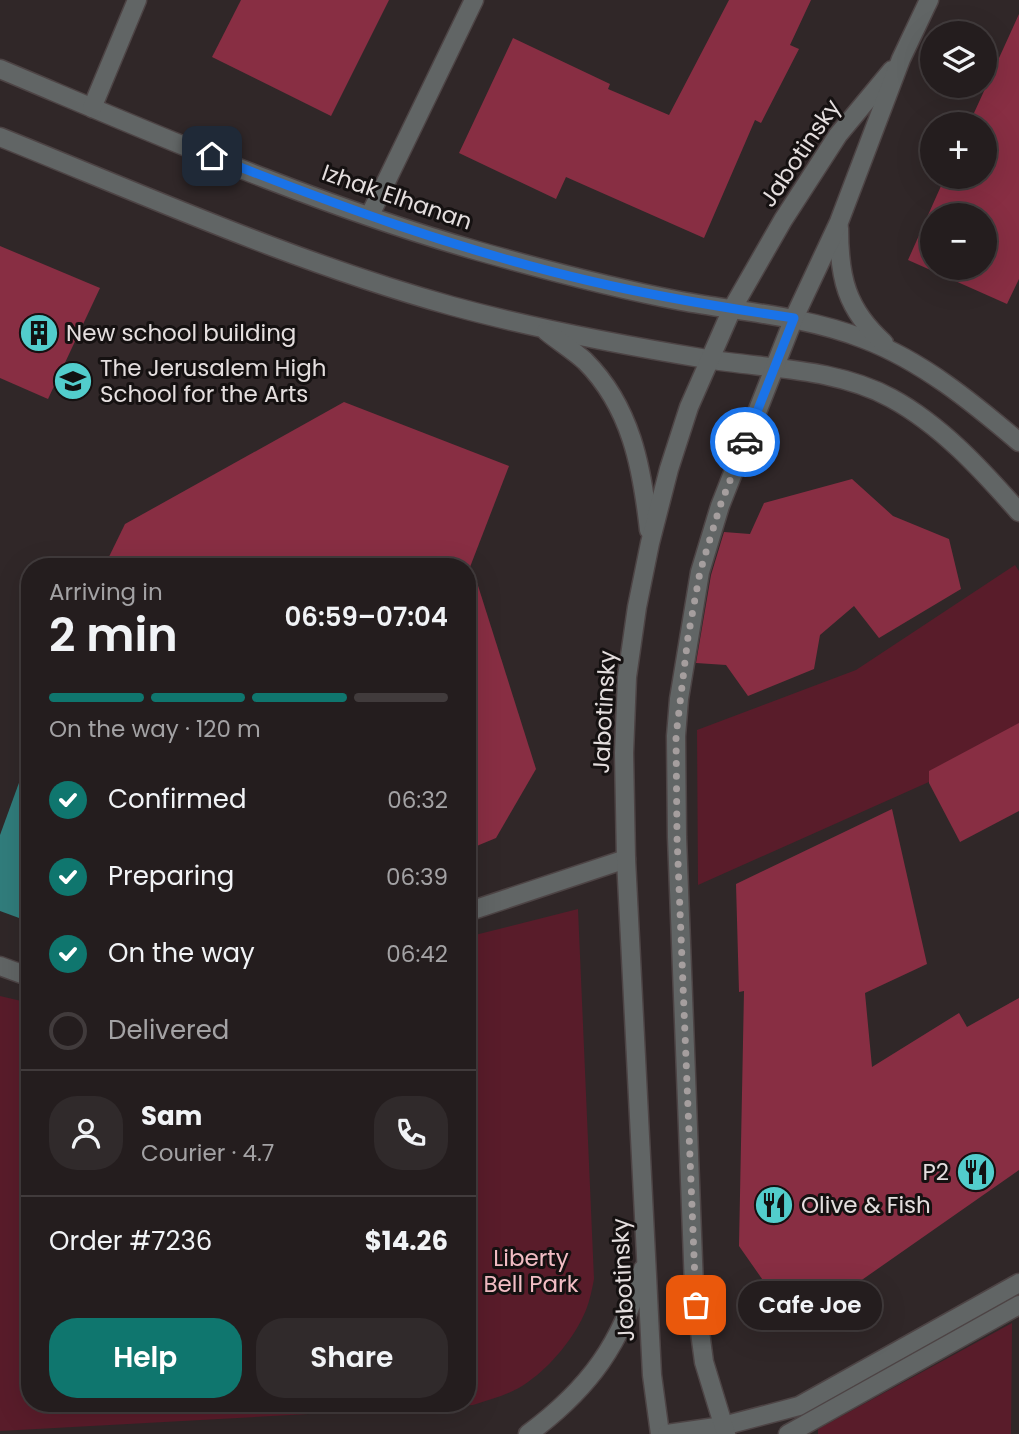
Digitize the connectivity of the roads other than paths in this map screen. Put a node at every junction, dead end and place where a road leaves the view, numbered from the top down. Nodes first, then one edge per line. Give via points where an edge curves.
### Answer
1 (137, 0) edge
2 (474, 0) edge
3 (929, 0) edge
4 (901, 60) junction
5 (0, 69) edge
6 (92, 108) junction
7 (0, 137) edge
8 (370, 215) junction
9 (839, 222) junction
10 (732, 309) junction
11 (794, 318) junction
12 (543, 329) junction
13 (897, 355) junction
14 (710, 359) junction
15 (774, 368) junction
16 (1019, 442) edge
17 (1019, 512) edge
18 (650, 543) junction
19 (626, 859) junction
20 (476, 909) edge
21 (0, 965) edge
22 (21, 973) edge
23 (646, 1248) junction
24 (1019, 1283) edge
25 (1019, 1305) edge
26 (725, 1430) edge
27 (528, 1434) edge
28 (660, 1434) edge
29 (667, 1434) edge
30 (788, 1434) edge

1 - 6 street
2 - 8 street
3 - 4 street, Jabotinsky
4 - 9 street, Jabotinsky
4 - 10 street, Jabotinsky via 838,135
5 - 6 street, Izhak Elhanan
6 - 8 street, Izhak Elhanan
7 - 12 street via 357,276
8 - 10 street, Izhak Elhanan via 588,281
9 - 11 street, Jabotinsky
9 - 13 street via 845,289 864,322
10 - 11 street, Izhak Elhanan
10 - 14 street, Jabotinsky
11 - 13 street, Izhak Elhanan via 866,339
11 - 15 street, Jabotinsky
12 - 14 street
12 - 18 street via 584,360 617,403 644,481
13 - 16 street via 979,407
14 - 15 street
14 - 18 street, Jabotinsky via 689,407
15 - 17 street via 861,384 891,398 949,440
15 - 26 street, Jabotinsky via 720,506 700,572 676,736 694,1287 704,1362
18 - 19 street, Jabotinsky via 627,677
19 - 20 street
19 - 23 street, Jabotinsky
21 - 22 street
23 - 27 street via 636,1292 610,1350 576,1393
23 - 28 street, Jabotinsky via 652,1375
24 - 26 street via 799,1406
25 - 30 street
26 - 29 street

